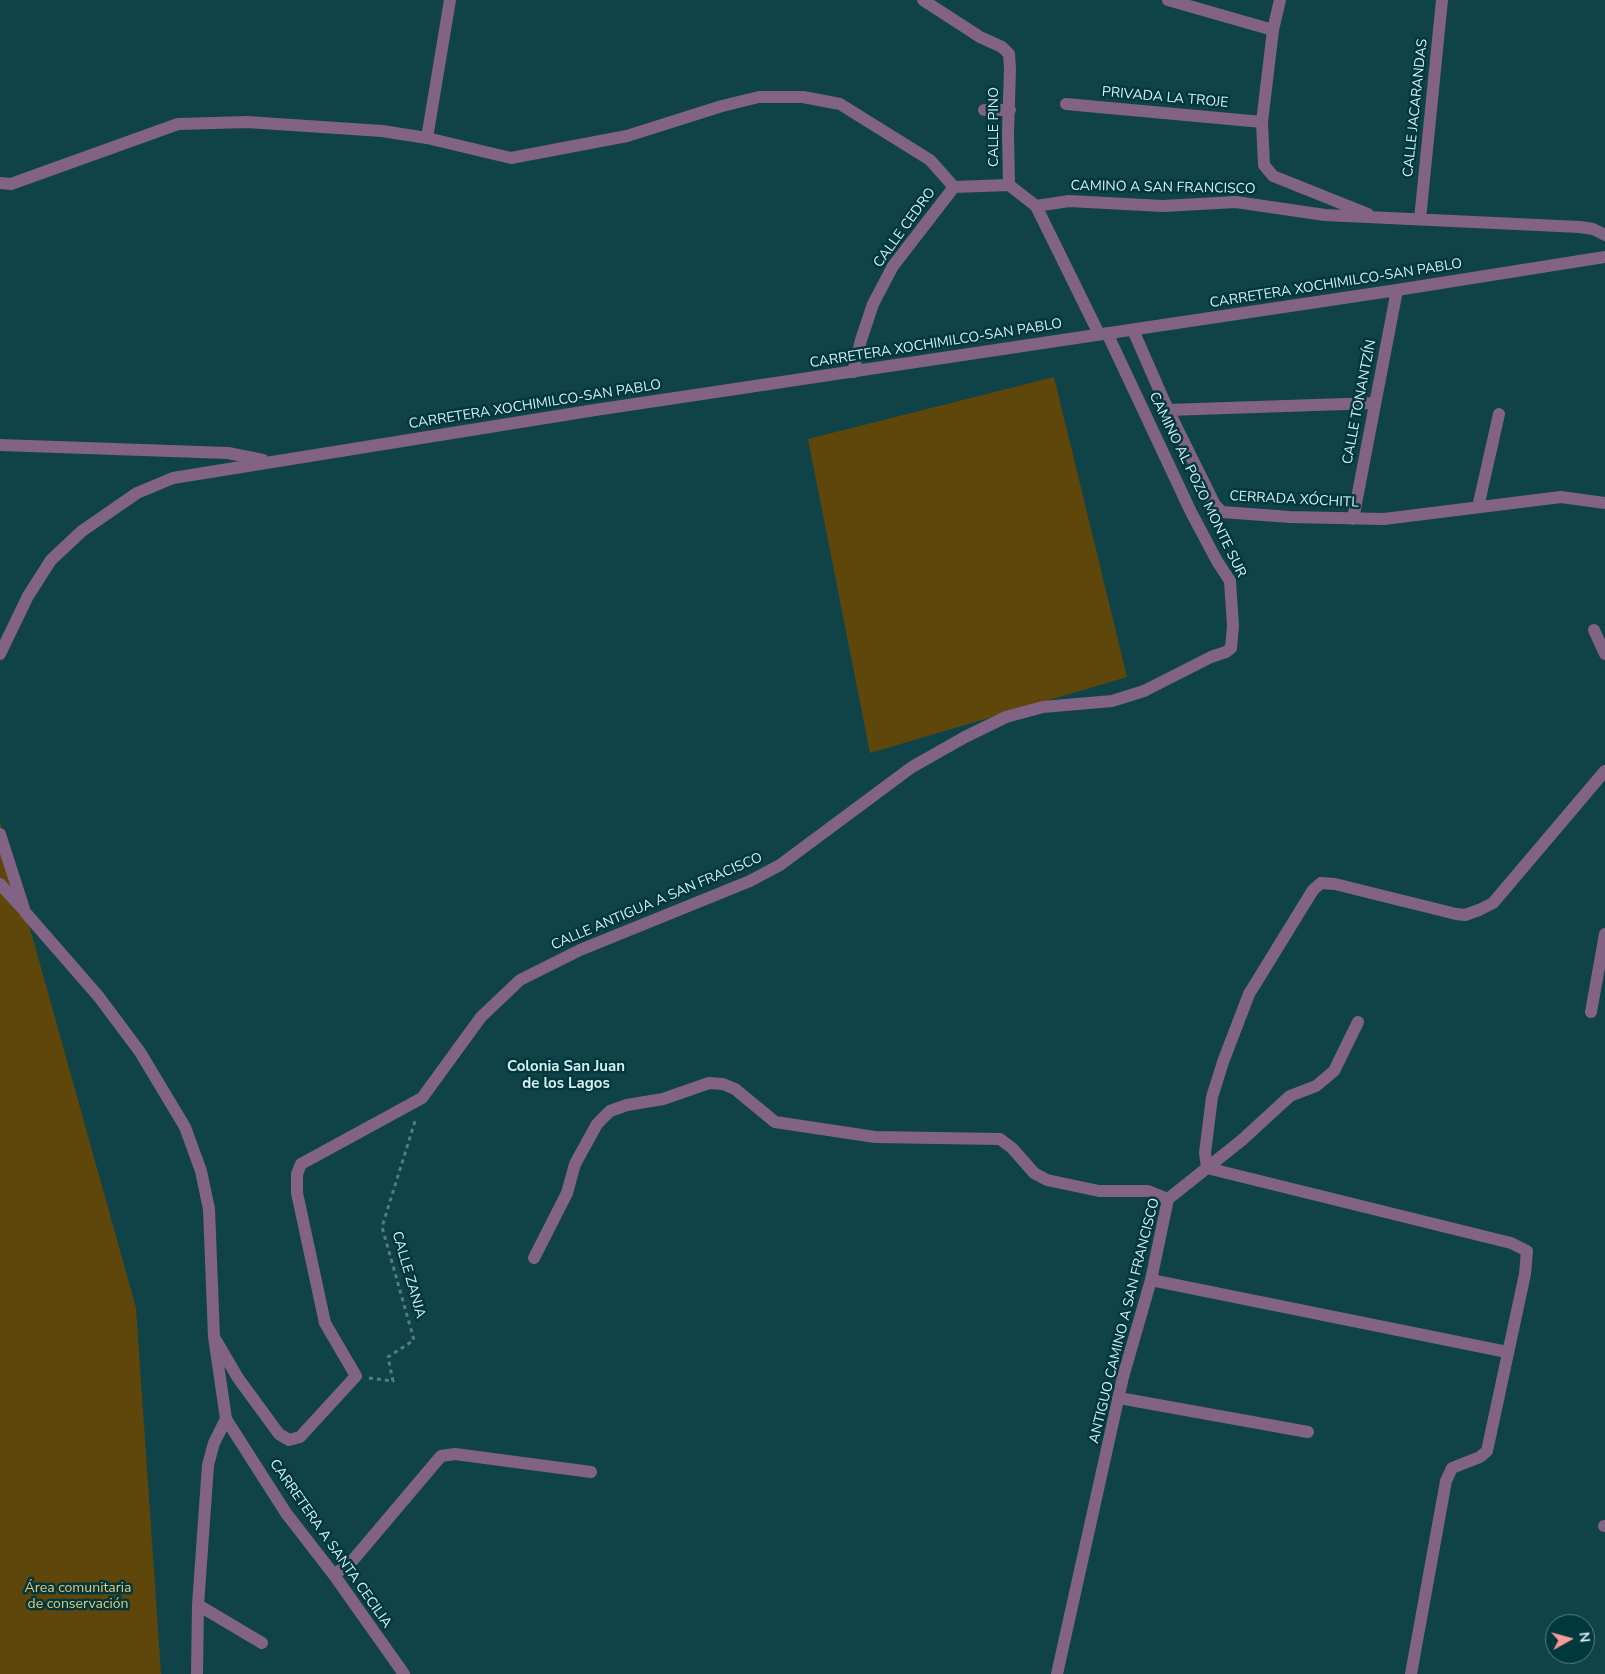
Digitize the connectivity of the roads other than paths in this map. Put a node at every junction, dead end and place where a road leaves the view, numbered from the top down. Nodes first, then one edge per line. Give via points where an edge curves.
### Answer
1 (450, 0) edge
2 (923, 0) edge
3 (1168, 0) edge
4 (1280, 0) edge
5 (1442, 0) edge
6 (1273, 30) junction
7 (1066, 104) dead end
8 (984, 110) dead end
9 (1010, 110) junction
10 (1262, 122) junction
11 (427, 138) junction
12 (0, 183) edge
13 (1010, 185) junction
14 (954, 187) junction
15 (1036, 206) junction
16 (1379, 218) junction
17 (1420, 219) junction
18 (1605, 235) edge
19 (1605, 257) edge
20 (1397, 290) junction
21 (1133, 330) junction
22 (1104, 334) junction
23 (853, 372) junction
24 (1374, 403) junction
25 (1168, 410) junction
26 (1499, 414) dead end
27 (0, 445) edge
28 (271, 461) junction
29 (1605, 503) edge
30 (1478, 507) junction
31 (1353, 519) junction
32 (1234, 626) joint
33 (1594, 630) dead end
34 (0, 654) edge
35 (1605, 654) edge
36 (1605, 771) edge
37 (0, 834) edge
38 (0, 884) edge
39 (25, 912) junction
40 (1605, 934) edge
41 (1591, 1012) dead end
42 (1358, 1022) dead end
43 (1207, 1168) junction
44 (1168, 1199) junction
45 (534, 1258) dead end
46 (1151, 1280) junction
47 (214, 1337) junction
48 (1507, 1352) junction
49 (1119, 1398) junction
50 (226, 1418) junction
51 (1308, 1432) dead end
52 (591, 1472) dead end
53 (334, 1575) junction
54 (198, 1605) junction
55 (262, 1643) dead end
56 (197, 1674) edge
57 (404, 1674) edge
58 (1058, 1674) edge
59 (1411, 1674) edge

1 - 11 street
2 - 9 street, CALLE PINO via 980,37 1002,47 1008,54
3 - 6 street
4 - 6 street
5 - 17 street, CALLE JACARANDAS
6 - 10 street
7 - 10 street, PRIVADA LA TROJE
8 - 9 street
9 - 13 street, CALLE PINO
10 - 16 street via 1264,164 1273,176
11 - 12 street via 382,131 247,122 178,124 11,184
11 - 14 street via 510,158 627,136 759,96 803,97 840,104 930,160
13 - 14 street
13 - 15 street, CALLE PINO
14 - 23 street, CALLE CEDRO via 894,266 873,304
15 - 16 street, CAMINO A SAN FRANCISCO via 1069,201 1163,206 1236,202 1325,215
15 - 22 street, CALLE PINO
16 - 17 street, CAMINO A SAN FRANCISCO
17 - 18 street, CAMINO A SAN FRANCISCO via 1580,227
19 - 20 street, CARRETERA XOCHIMILCO-SAN PABLO
20 - 21 street, CARRETERA XOCHIMILCO-SAN PABLO
20 - 24 street, CALLE TONANTZÍN
21 - 22 street, CARRETERA XOCHIMILCO-SAN PABLO
21 - 25 street, CERRADA XÓCHITL
22 - 23 street, CARRETERA XOCHIMILCO-SAN PABLO
22 - 32 street, CAMINO AL POZO MONTE SUR via 1191,512 1230,581
23 - 28 street, CARRETERA XOCHIMILCO-SAN PABLO
24 - 25 street
24 - 31 street, CALLE TONANTZÍN
25 - 31 street, CERRADA XÓCHITL via 1215,505 1222,512
26 - 30 street
27 - 28 street via 228,453
28 - 34 street via 173,478 137,493 82,531 51,560 28,596
29 - 30 street, CERRADA XÓCHITL via 1561,497
30 - 31 street, CERRADA XÓCHITL via 1384,519
32 - 47 street, CALLE ANTIGUA A SAN FRACISCO via 1231,648 1226,652 1211,656 1144,691 1120,698 1043,707 1006,717 965,737 912,767 780,865 750,881 580,950 520,980 481,1017 422,1098 301,1164 297,1174 297,1193 325,1324 356,1376 300,1437 290,1440 279,1434
33 - 35 street
36 - 43 street via 1492,902 1472,913 1456,914 1321,883 1249,994 1223,1062 1211,1107 1205,1153
37 - 39 street, CARRETERA A SANTA CECILIA
38 - 39 street
39 - 47 street, CARRETERA A SANTA CECILIA via 99,997 140,1052 185,1127 201,1171 209,1208
40 - 41 street
42 - 43 street, ANTIGUO CAMINO A SAN FRANCISCO via 1334,1072 1316,1086 1290,1096
43 - 44 street, ANTIGUO CAMINO A SAN FRANCISCO
43 - 48 street via 1511,1243 1527,1251 1525,1274
44 - 45 street via 1148,1190 1099,1191 1047,1180 1034,1173 1000,1139 875,1137 775,1122 735,1088 709,1083 663,1099 626,1105 610,1111 597,1124 575,1164 567,1193
44 - 46 street, ANTIGUO CAMINO A SAN FRANCISCO
46 - 48 street
46 - 49 street, ANTIGUO CAMINO A SAN FRANCISCO
47 - 50 street, CARRETERA A SANTA CECILIA
48 - 59 street via 1487,1451 1452,1468 1446,1481
49 - 51 street
49 - 58 street, ANTIGUO CAMINO A SAN FRANCISCO
50 - 53 street, CARRETERA A SANTA CECILIA via 286,1513
50 - 54 street via 208,1465
52 - 53 street via 455,1454 441,1456 353,1560
53 - 57 street, CARRETERA A SANTA CECILIA
54 - 55 street
54 - 56 street

